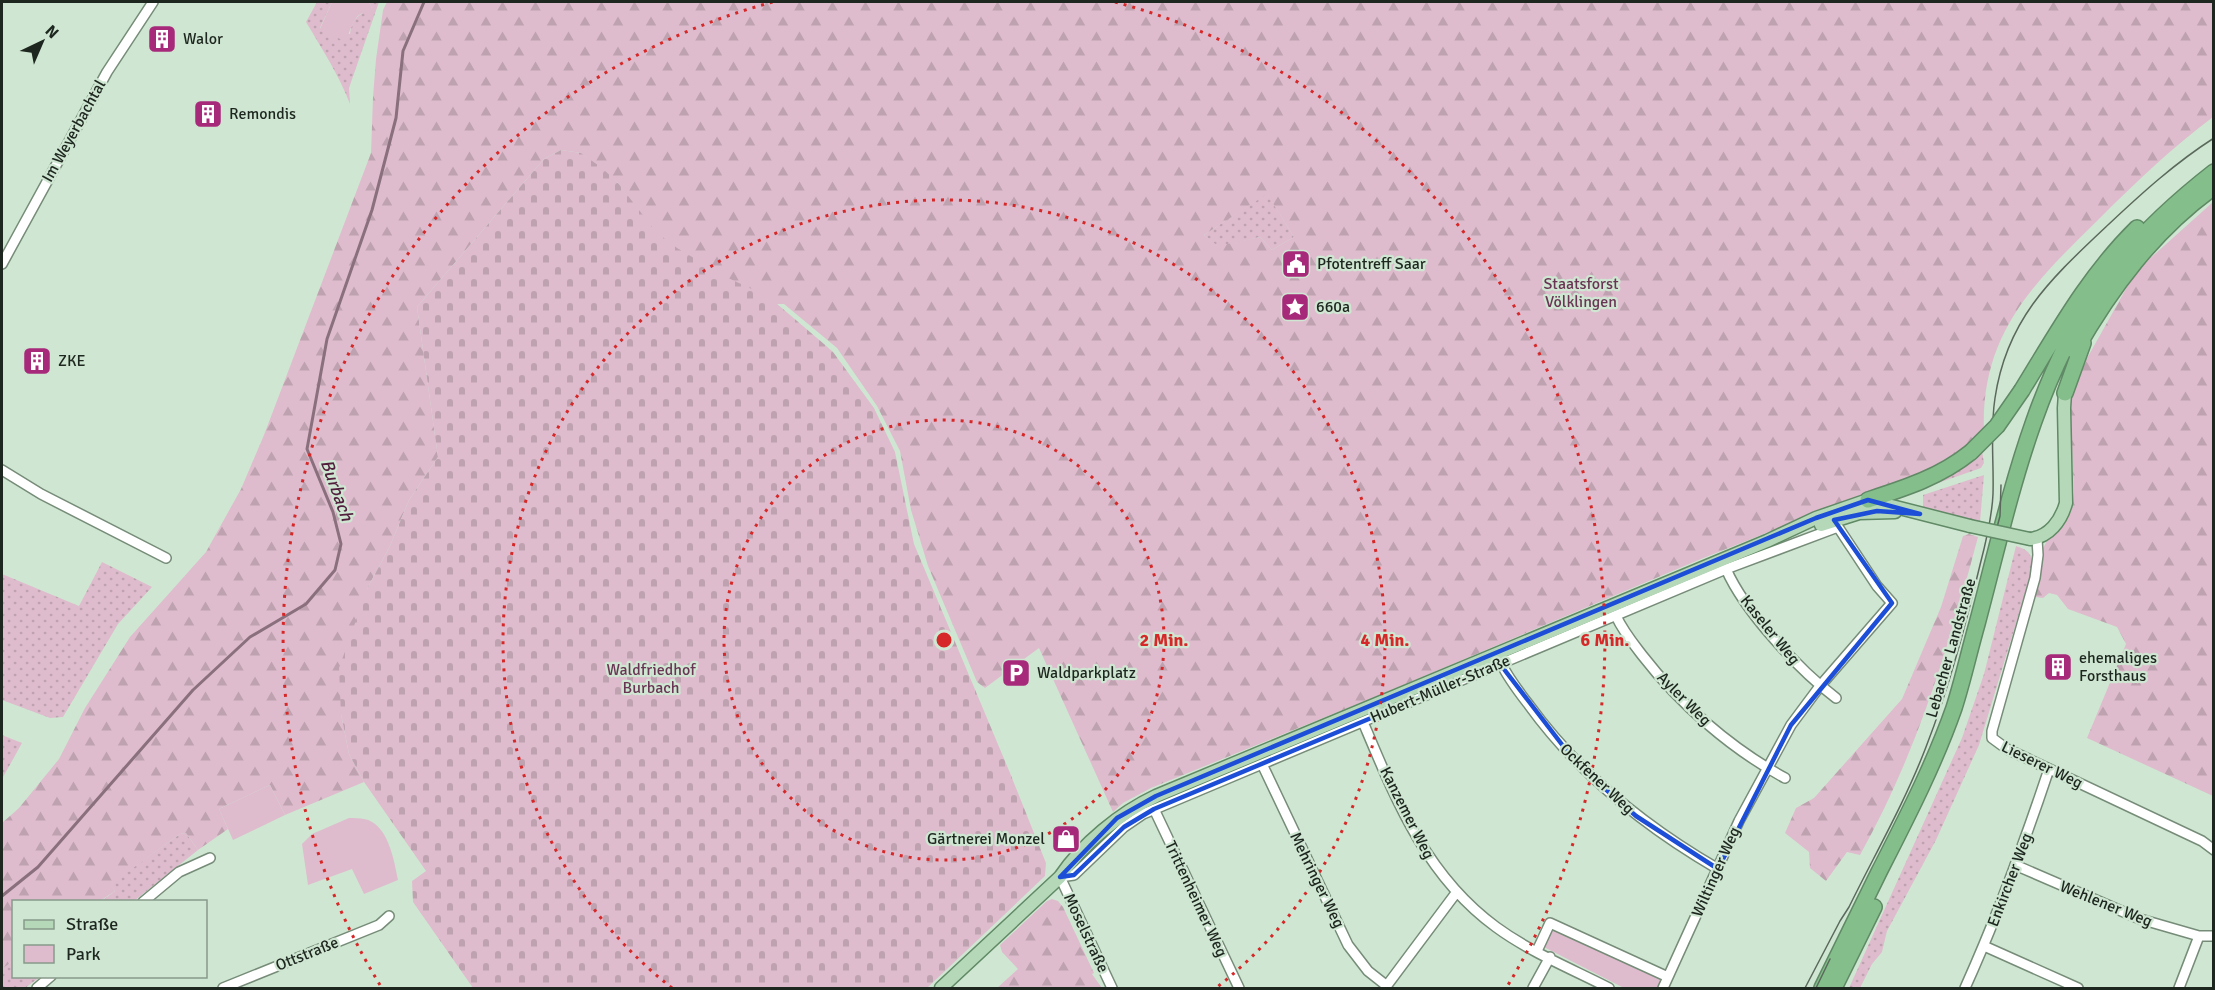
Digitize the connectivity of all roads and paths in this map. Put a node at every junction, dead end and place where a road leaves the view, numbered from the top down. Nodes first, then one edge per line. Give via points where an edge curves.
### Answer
1 (153, 2) edge
2 (2214, 171) edge
3 (2214, 187) edge
4 (2, 264) edge
5 (2085, 333) junction
6 (2065, 393) joint
7 (2, 470) edge
8 (1868, 500) junction
9 (1920, 514) junction
10 (1836, 524) junction
11 (2033, 539) junction
12 (1767, 541) junction
13 (166, 558) dead end
14 (1726, 569) junction
15 (1616, 616) junction
16 (1501, 663) junction
17 (1820, 686) junction
18 (1836, 698) dead end
19 (1363, 722) junction
20 (1262, 764) junction
21 (1767, 768) junction
22 (2049, 769) junction
23 (1785, 778) dead end
24 (1154, 809) junction
25 (2214, 849) edge
26 (210, 858) dead end
27 (2015, 865) junction
28 (1718, 869) junction
29 (1060, 877) junction
30 (1456, 893) junction
31 (145, 900) edge
32 (389, 916) dead end
33 (2199, 936) junction
34 (2214, 936) edge
35 (1984, 946) junction
36 (1537, 951) junction
37 (1550, 957) junction
38 (1668, 977) junction
39 (49, 978) edge
40 (1386, 987) edge
41 (37, 988) edge
42 (224, 988) edge
43 (941, 988) edge
44 (1112, 988) edge
45 (1239, 988) edge
46 (1533, 988) edge
47 (1609, 988) edge
48 (1664, 988) edge
49 (1822, 988) edge
50 (1834, 988) edge
51 (1965, 988) edge
52 (2078, 988) edge
53 (2179, 988) edge

1 - 4 street, Im Weyerbachtal via 107,72
2 - 8 highway, bridge via 2173,197 2116,249 2090,280 1997,426 1971,452 1928,479
2 - 49 highway, Lebacher Landstraße via 2143,235 2103,283 2048,386 2023,453 1944,736
3 - 5 highway via 2171,223 2134,262
5 - 6 highway via 2082,352
5 - 50 highway, Lebacher Landstraße via 2064,373 2029,467 1977,667 1953,740
6 - 11 main road via 2066,503 2057,523
7 - 13 street
8 - 9 main road, Hubert-Müller-Straße
8 - 12 main road, Hubert-Müller-Straße
9 - 10 main road, Hubert-Müller-Straße via 1877,511
9 - 11 main road, Hubert-Müller-Straße, bridge
10 - 12 main road, Hubert-Müller-Straße
10 - 14 street, Hubert-Müller-Straße
10 - 17 street, Wiltinger Weg via 1892,603
11 - 22 street, Lieserer Weg via 2038,555 2035,578 1992,738
12 - 29 main road, Hubert-Müller-Straße via 1156,796 1107,827
14 - 15 street, Hubert-Müller-Straße
14 - 17 street, Kaseler Weg via 1766,628
15 - 16 street, Hubert-Müller-Straße
15 - 21 street, Ayler Weg via 1674,693
16 - 19 street, Hubert-Müller-Straße
16 - 28 street, Ockfener Weg via 1548,732 1577,764 1636,816
17 - 18 street
17 - 21 street, Wiltinger Weg via 1791,725
19 - 20 street, Hubert-Müller-Straße
19 - 30 street, Kanzemer Weg via 1417,839
20 - 24 street, Hubert-Müller-Straße
20 - 40 street, Mehringer Weg via 1348,945
21 - 23 street
21 - 28 street, Wiltinger Weg
22 - 25 street, Lieserer Weg
22 - 27 street, Enkircher Weg
24 - 29 street, Hubert-Müller-Straße via 1124,827 1074,875
24 - 45 street, Trittenheimer Weg
26 - 31 street via 179,872
27 - 33 street, Wehlener Weg via 2140,920
27 - 35 street, Enkircher Weg
28 - 38 street, Wiltinger Weg
29 - 43 main road, Hubert-Müller-Straße
29 - 44 street, Moselstraße
30 - 36 street, Kanzemer Weg via 1498,928
30 - 40 street
32 - 42 street, Ottstraße via 379,925
33 - 34 street
33 - 53 street
35 - 51 street, Enkircher Weg
35 - 52 street
36 - 37 street, Kanzemer Weg
36 - 38 street via 1550,923
37 - 46 street
37 - 47 street, Kanzemer Weg
38 - 48 street, Wiltinger Weg
39 - 41 street

